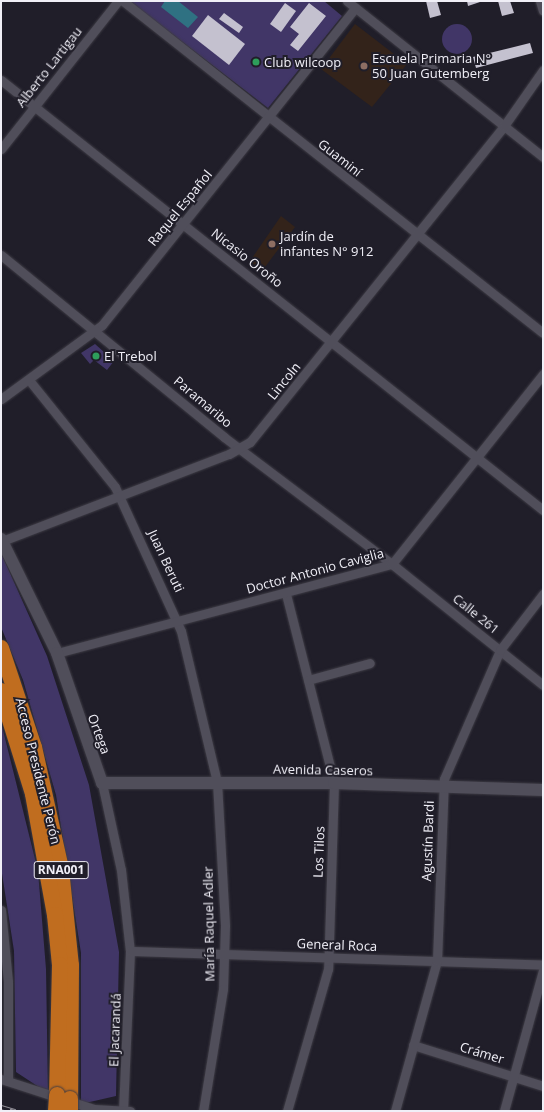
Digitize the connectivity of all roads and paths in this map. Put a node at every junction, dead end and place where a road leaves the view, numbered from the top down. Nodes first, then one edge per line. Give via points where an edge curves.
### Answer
1 (118, 1) edge
2 (123, 1) edge
3 (347, 1) edge
4 (540, 1) edge
5 (355, 8) junction
6 (543, 11) edge
7 (543, 70) edge
8 (1, 80) edge
9 (35, 107) junction
10 (268, 117) junction
11 (504, 126) junction
12 (1, 149) edge
13 (543, 157) edge
14 (183, 224) junction
15 (415, 233) junction
16 (1, 255) edge
17 (98, 330) junction
18 (543, 333) edge
19 (332, 342) junction
20 (543, 374) edge
21 (29, 380) junction
22 (1, 399) edge
23 (243, 448) junction
24 (476, 457) junction
25 (120, 496) junction
26 (543, 510) edge
27 (2, 540) edge
28 (392, 564) junction
29 (286, 594) junction
30 (543, 594) edge
31 (179, 621) junction
32 (1, 648) edge
33 (500, 650) junction
34 (57, 653) junction
35 (370, 663) dead end
36 (308, 680) junction
37 (543, 685) edge
38 (1, 691) edge
39 (217, 782) junction
40 (102, 783) junction
41 (334, 783) junction
42 (443, 786) junction
43 (543, 790) edge
44 (1, 910) edge
45 (4, 946) edge
46 (130, 951) junction
47 (225, 954) junction
48 (329, 957) junction
49 (436, 962) junction
50 (543, 965) edge
51 (543, 970) edge
52 (413, 1045) junction
53 (514, 1077) junction
54 (5, 1080) edge
55 (543, 1086) edge
56 (63, 1104) edge
57 (127, 1110) edge
58 (203, 1111) edge
59 (287, 1111) edge
60 (395, 1111) edge
61 (504, 1111) edge

1 - 9 street, Alberto Lartigau
2 - 10 street, Guaminí
3 - 5 street
4 - 6 street
5 - 10 street, Raquel Español
5 - 11 street
7 - 11 street, Lincoln
8 - 9 street, Nicasio Oroño
9 - 12 street, Alberto Lartigau
9 - 14 street, Nicasio Oroño
10 - 14 street, Raquel Español
10 - 15 street, Guaminí
11 - 13 street
11 - 15 street, Lincoln
14 - 17 street, Raquel Español
14 - 19 street, Nicasio Oroño
15 - 18 street, Guaminí
15 - 19 street, Lincoln
16 - 17 street, Paramaribo
17 - 21 street, Raquel Español
17 - 23 street, Paramaribo via 224,437
19 - 23 street, Lincoln
19 - 24 street, Nicasio Oroño
20 - 24 street, Doctor Antonio Caviglia
21 - 22 street, Raquel Español
21 - 25 street, Juan Beruti
23 - 25 street, Lincoln
23 - 28 street, Paramaribo
24 - 26 street, Nicasio Oroño
24 - 28 street, Doctor Antonio Caviglia
25 - 27 street, Lincoln
25 - 31 street, Juan Beruti
27 - 34 street, Ortega
28 - 29 street, Doctor Antonio Caviglia
28 - 33 street, Calle 261
29 - 31 street, Doctor Antonio Caviglia
29 - 36 street, Los Tilos
30 - 33 street, Agustín Bardi
31 - 34 street, Doctor Antonio Caviglia
31 - 39 street, Juan Beruti
32 - 56 highway, Acceso Presidente Perón / RNA001 via 34,747 61,869 71,965
33 - 37 street, Calle 261
33 - 42 street, Agustín Bardi
34 - 40 street, Ortega
35 - 36 street
36 - 41 street, Los Tilos
38 - 56 highway, Acceso Presidente Perón / RNA001 via 33,794 55,915 60,965
39 - 40 street, Avenida Caseros
39 - 41 street, Avenida Caseros
39 - 47 street, María Raquel Adler
40 - 46 street, Ortega via 121,870
41 - 42 street, Avenida Caseros
41 - 48 street, Los Tilos
42 - 43 street, Avenida Caseros
42 - 49 street, Agustín Bardi
44 - 45 street
45 - 54 street
46 - 47 street, General Roca
46 - 57 street, El Jacarandá
47 - 48 street, General Roca
47 - 58 street, María Raquel Adler
48 - 49 street, General Roca
48 - 59 street, Los Tilos
49 - 50 street, General Roca
49 - 52 street, Agustín Bardi
51 - 53 street
52 - 53 street, Crámer
52 - 60 street, Agustín Bardi
53 - 55 street, Crámer
53 - 61 street
54 - 57 street via 94,1109

